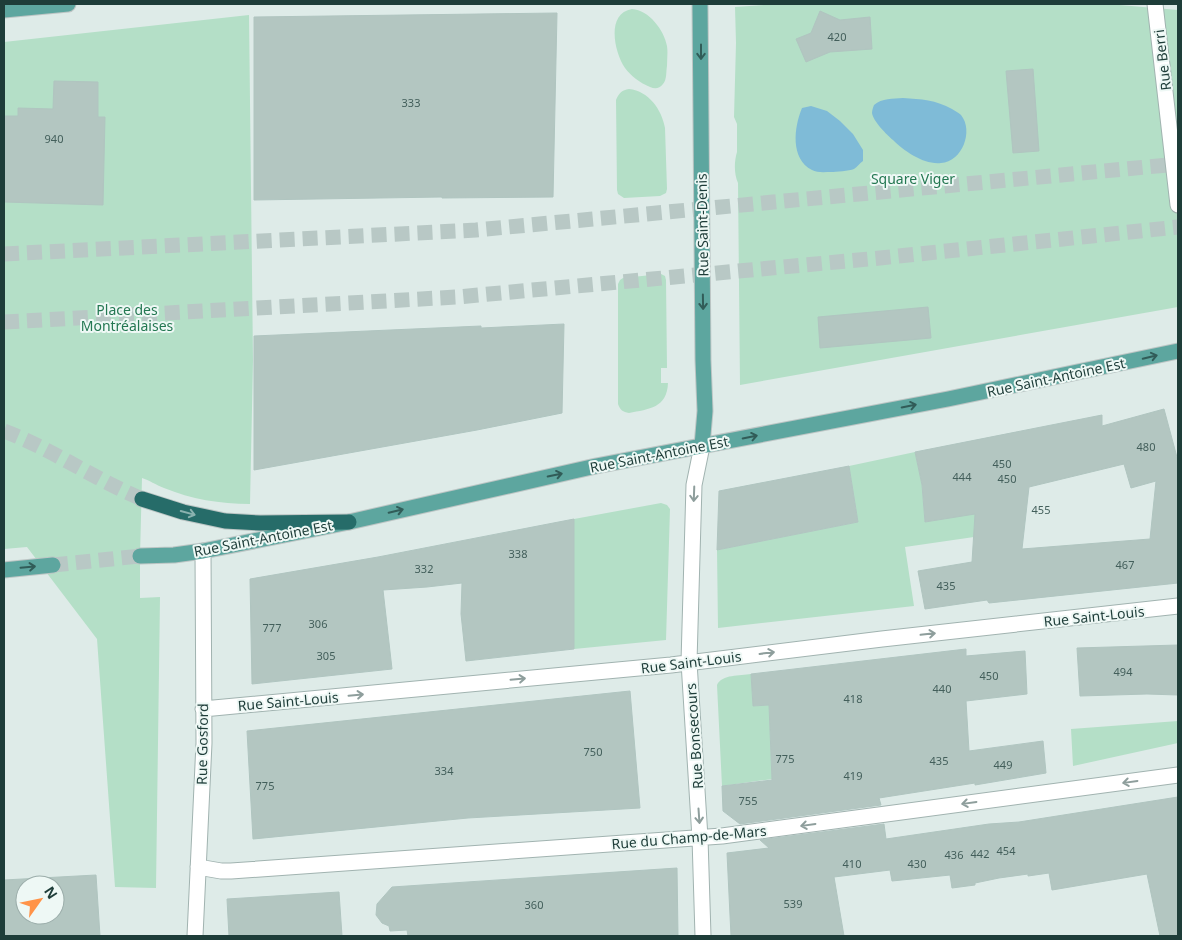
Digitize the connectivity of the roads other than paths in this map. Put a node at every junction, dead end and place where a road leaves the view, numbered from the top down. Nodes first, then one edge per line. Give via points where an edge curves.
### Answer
1 (68, 4) edge
2 (700, 4) edge
3 (1155, 4) edge
4 (4, 10) edge
5 (1178, 205) edge
6 (1178, 351) edge
7 (702, 446) junction
8 (142, 499) tunnel mouth
9 (349, 522) junction
10 (203, 551) junction
11 (140, 556) tunnel mouth
12 (53, 565) tunnel mouth
13 (4, 570) edge
14 (1178, 606) edge
15 (689, 662) junction
16 (203, 709) junction
17 (1178, 775) edge
18 (700, 838) junction
19 (198, 867) junction
20 (195, 936) edge
21 (703, 936) edge

1 - 4 main road
2 -> 7 main road, Rue Saint-Denis via 705,411
3 - 5 street, Rue Berri
7 -> 6 main road, Rue Saint-Antoine Est
9 -> 7 main road, Rue Saint-Antoine Est via 587,468
7 -> 15 street, Rue Bonsecours via 694,485
8 -> 9 highway via 225,521
9 - 10 main road, Rue Saint-Antoine Est
10 - 11 main road, Rue Saint-Antoine Est
10 - 16 street, Rue Gosford
13 -> 12 main road
15 -> 14 street, Rue Saint-Louis
16 -> 15 street, Rue Saint-Louis
15 -> 18 street, Rue Bonsecours
16 - 19 street, Rue Gosford
17 -> 18 street, Rue du Champ-de-Mars
18 - 19 street, Rue du Champ-de-Mars via 230,871
18 - 21 street, Rue Bonsecours
19 - 20 street, Rue Gosford

